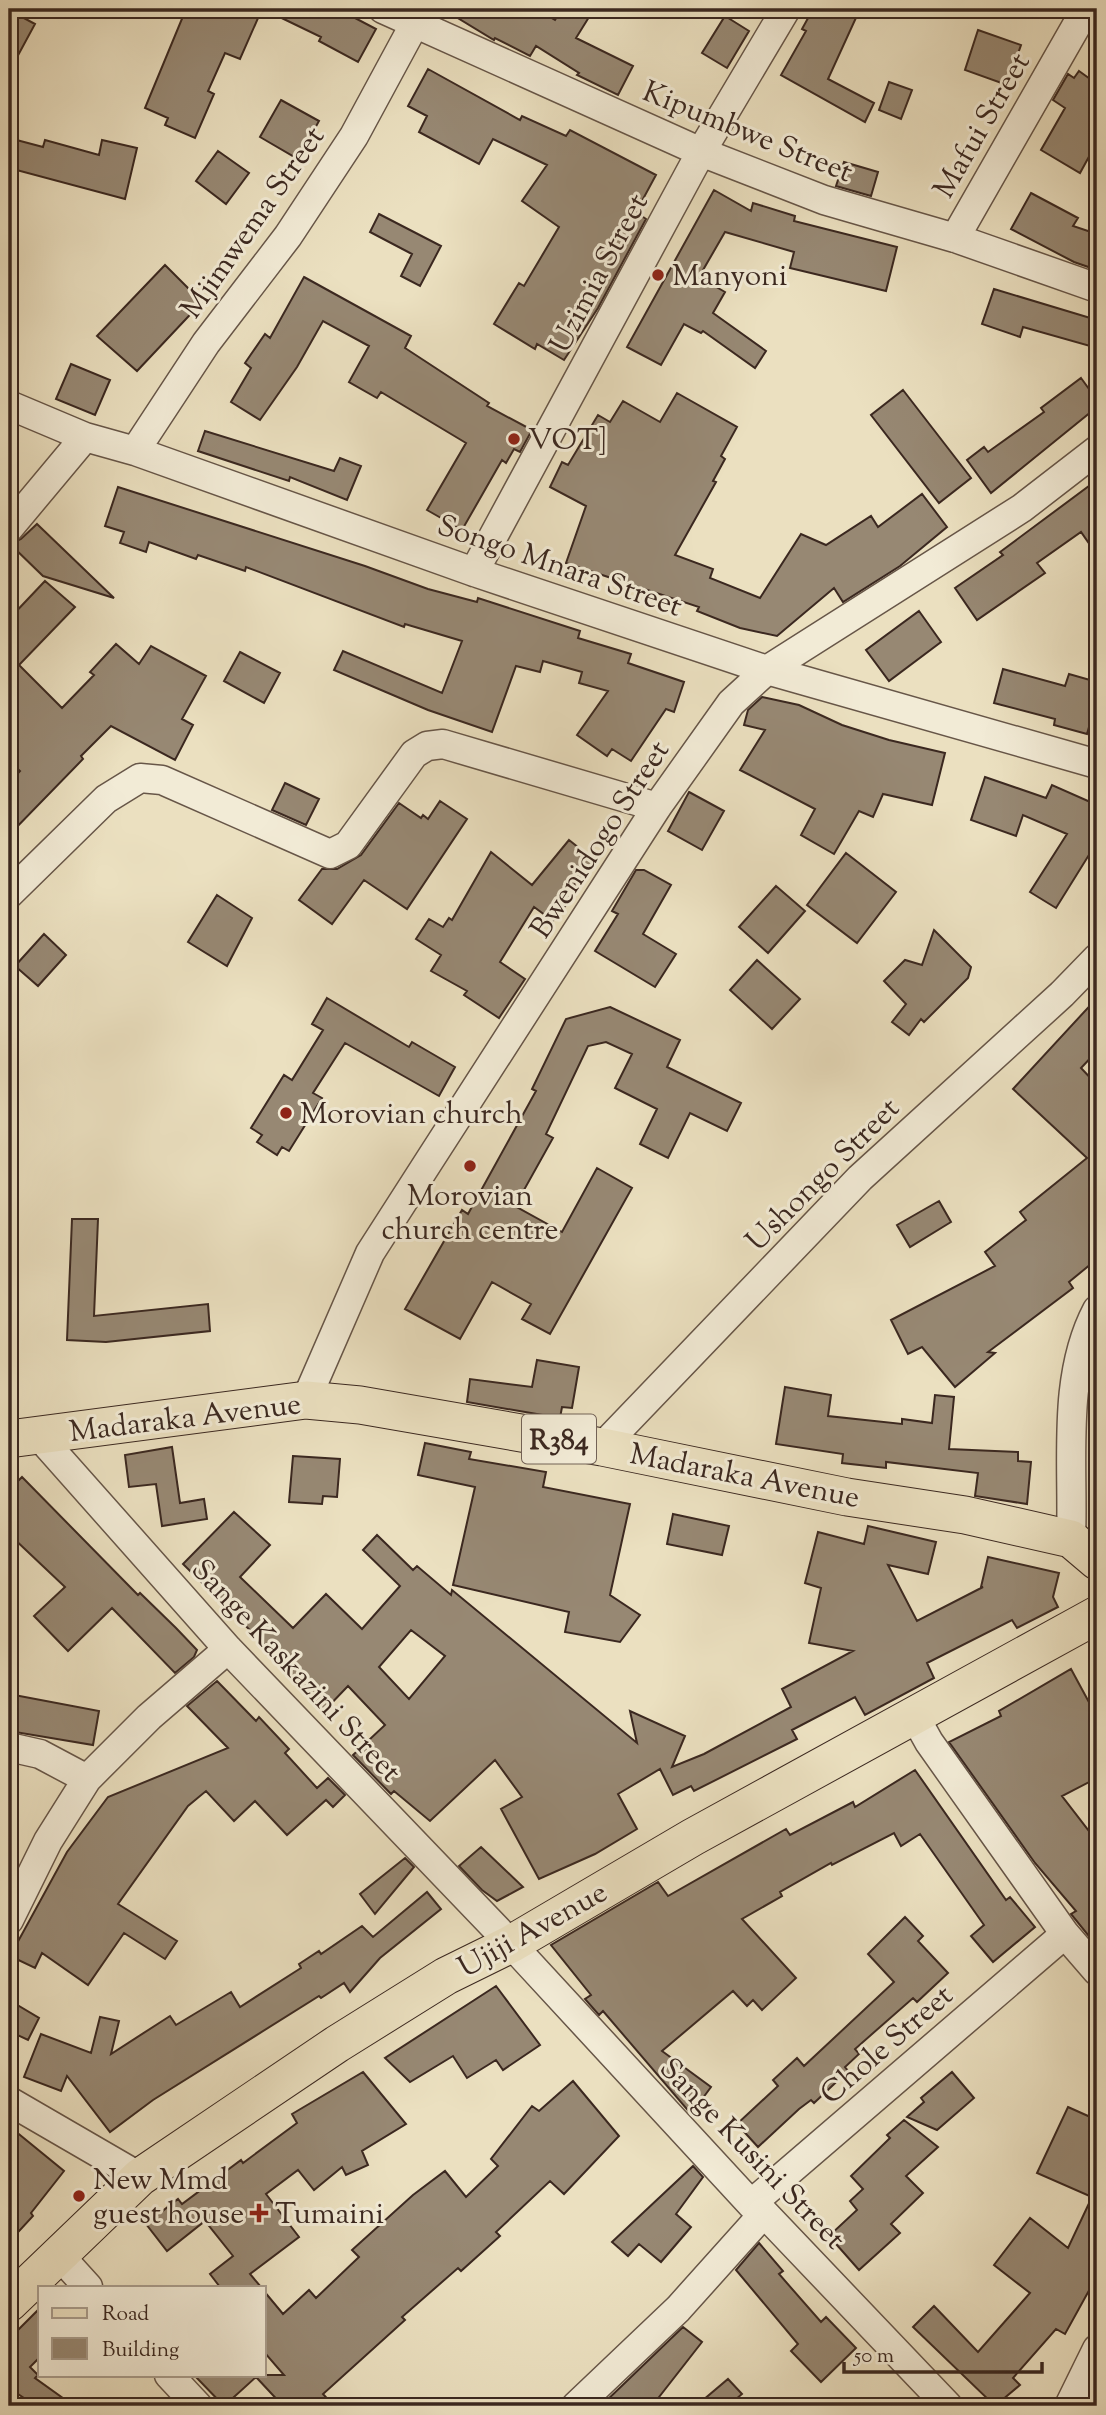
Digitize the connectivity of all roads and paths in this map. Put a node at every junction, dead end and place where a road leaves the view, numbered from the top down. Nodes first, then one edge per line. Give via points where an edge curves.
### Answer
1 (383, 9) edge
2 (786, 9) edge
3 (1086, 9) edge
4 (414, 25) junction
5 (701, 152) junction
6 (955, 238) junction
7 (1097, 288) edge
8 (9, 405) edge
9 (85, 437) junction
10 (1097, 450) edge
11 (135, 451) junction
12 (9, 528) edge
13 (474, 572) junction
14 (767, 670) junction
15 (1097, 764) edge
16 (657, 807) junction
17 (9, 894) edge
18 (1097, 958) edge
19 (1097, 1310) edge
20 (306, 1400) junction
21 (24, 1437) edge
22 (602, 1447) junction
23 (1084, 1550) edge
24 (1097, 1615) edge
25 (228, 1650) junction
26 (914, 1715) junction
27 (9, 1747) edge
28 (87, 1779) junction
29 (9, 1920) edge
30 (1065, 1934) junction
31 (511, 1944) junction
32 (1097, 1971) edge
33 (9, 2101) edge
34 (140, 2177) junction
35 (758, 2208) junction
36 (59, 2255) junction
37 (87, 2286) edge
38 (9, 2302) edge
39 (1097, 2349) edge
40 (170, 2376) edge
41 (198, 2406) edge
42 (576, 2406) edge
43 (948, 2406) edge
44 (1069, 2406) edge

1 - 4 street, Kipumbwe Street
2 - 5 street, Uzimia Street
3 - 6 street, Mafui Street
4 - 5 street, Kipumbwe Street
4 - 11 street, Mjimwema Street via 354,136 296,225 206,343
5 - 6 street, Kipumbwe Street via 824,201
5 - 13 street, Uzimia Street
6 - 7 street, Kipumbwe Street
8 - 9 street, Songo Mnara Street
9 - 11 street, Songo Mnara Street
9 - 12 street
10 - 14 street, Bwenidogo Street via 1022,508
11 - 13 street, Songo Mnara Street
13 - 14 street, Songo Mnara Street
14 - 15 street, Songo Mnara Street
14 - 16 street, Bwenidogo Street via 731,703
16 - 17 street via 443,744 428,746 414,754 348,845 330,853 162,780 140,778 89,814
16 - 20 street, Bwenidogo Street via 370,1253
18 - 22 street, Ushongo Street via 860,1178
19 - 23 street via 1078,1366 1071,1429
20 - 21 main road, Madaraka Avenue / R384
20 - 22 main road, Madaraka Avenue / R384 via 360,1405
21 - 25 street, Sange Kaskazini Street
22 - 23 main road, Madaraka Avenue / R384 via 847,1497 965,1515
24 - 26 main road, Ujiji Avenue
25 - 28 street via 149,1717
25 - 31 street, Sange Kaskazini Street
26 - 30 street
26 - 31 main road, Ujiji Avenue
27 - 28 street via 40,1754
28 - 29 street via 48,1840
30 - 32 street
30 - 35 street, Chole Street
31 - 34 main road, Ujiji Avenue via 446,1976 337,2044
31 - 35 street, Sange Kusini Street
33 - 34 street
34 - 36 main road, Ujiji Avenue
35 - 42 street, Chole Street via 678,2309
35 - 43 street, Sange Kusini Street
36 - 37 street
36 - 38 main road, Ujiji Avenue
39 - 44 street
40 - 41 street

